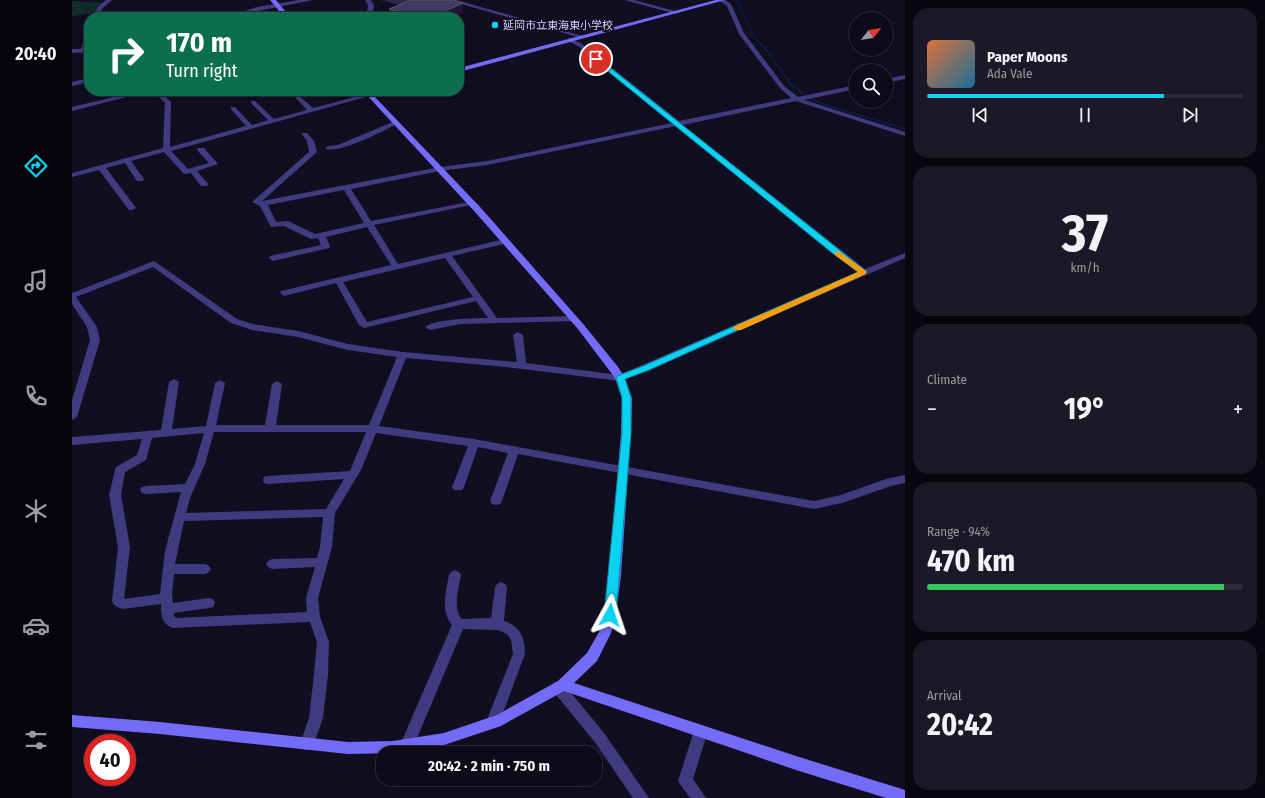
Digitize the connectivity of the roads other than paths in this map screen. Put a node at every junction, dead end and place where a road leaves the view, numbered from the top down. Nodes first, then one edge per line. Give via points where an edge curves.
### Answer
1 (109, 0) edge
2 (310, 0) edge
3 (368, 0) edge
4 (450, 0) edge
5 (473, 0) edge
6 (627, 0) edge
7 (721, 0) edge
8 (275, 4) edge
9 (465, 4) junction
10 (98, 12) edge
11 (247, 12) edge
12 (282, 12) edge
13 (370, 12) edge
14 (676, 12) junction
15 (582, 37) junction
16 (570, 40) junction
17 (84, 50) edge
18 (72, 51) edge
19 (464, 69) edge
20 (905, 77) edge
21 (893, 80) edge
22 (84, 81) edge
23 (72, 84) edge
24 (849, 88) edge
25 (123, 96) edge
26 (161, 96) edge
27 (297, 96) edge
28 (359, 96) edge
29 (371, 96) edge
30 (118, 97) joint
31 (796, 99) junction
32 (253, 102) dead end
33 (233, 108) dead end
34 (72, 109) edge
35 (312, 111) junction
36 (272, 121) junction
37 (395, 123) junction
38 (676, 123) junction
39 (250, 127) junction
40 (305, 134) dead end
41 (905, 134) edge
42 (329, 148) dead end
43 (166, 150) junction
44 (201, 150) dead end
45 (126, 160) junction
46 (101, 167) junction
47 (440, 169) junction
48 (193, 171) junction
49 (72, 175) edge
50 (140, 179) dead end
51 (204, 184) dead end
52 (346, 187) junction
53 (471, 203) junction
54 (263, 204) junction
55 (132, 208) dead end
56 (369, 224) junction
57 (321, 236) junction
58 (505, 241) junction
59 (447, 255) junction
60 (905, 255) edge
61 (273, 258) dead end
62 (396, 266) junction
63 (863, 272) junction
64 (338, 280) junction
65 (284, 293) dead end
66 (72, 297) edge
67 (479, 298) junction
68 (574, 319) junction
69 (494, 320) junction
70 (430, 327) dead end
71 (518, 335) dead end
72 (403, 355) junction
73 (522, 366) junction
74 (620, 378) junction
75 (174, 382) dead end
76 (220, 383) dead end
77 (278, 384) dead end
78 (72, 417) edge
79 (270, 428) junction
80 (373, 429) junction
81 (210, 430) junction
82 (166, 432) junction
83 (148, 434) junction
84 (72, 441) edge
85 (474, 443) junction
86 (514, 450) junction
87 (623, 469) junction
88 (353, 475) junction
89 (905, 479) edge
90 (268, 480) dead end
91 (458, 487) dead end
92 (189, 488) junction
93 (146, 490) dead end
94 (496, 501) dead end
95 (330, 513) junction
96 (180, 517) junction
97 (322, 562) junction
98 (272, 564) dead end
99 (169, 569) junction
100 (205, 569) dead end
101 (455, 575) dead end
102 (501, 587) dead end
103 (167, 603) junction
104 (209, 603) dead end
105 (314, 617) junction
106 (459, 624) junction
107 (497, 624) junction
108 (560, 686) junction
109 (72, 721) edge
110 (493, 722) junction
111 (701, 731) junction
112 (307, 744) junction
113 (407, 745) junction
114 (905, 797) edge
115 (642, 798) edge
116 (699, 798) edge

1 - 10 street
2 - 8 street
3 - 13 street
4 - 9 street
5 - 9 street
6 - 14 street
7 - 14 street
7 - 31 street via 729,5 742,33 782,87
8 - 11 street
8 - 12 street
9 - 15 street
14 - 15 street
15 - 16 street
16 - 19 street
16 - 38 street via 580,45
17 - 18 street
20 - 21 street
22 - 23 street
24 - 31 street
25 - 30 street
26 - 43 street via 168,102
27 - 35 street
28 - 35 street
29 - 37 street
30 - 34 street
31 - 38 street
31 - 41 street
32 - 36 street
33 - 39 street
35 - 36 street
36 - 39 street
37 - 42 street via 339,147
37 - 47 street
38 - 47 street via 494,161
38 - 63 street
39 - 43 street
40 - 54 street via 313,152 256,202
43 - 45 street
43 - 48 street via 186,172
44 - 48 street via 214,164
45 - 46 street
45 - 50 street
46 - 49 street
46 - 55 street
47 - 52 street
47 - 53 street
48 - 51 street
52 - 54 street
52 - 56 street
53 - 56 street
53 - 58 street
54 - 57 street via 274,225 285,223 314,237
56 - 57 street
56 - 62 street
57 - 61 street via 326,246
58 - 59 street
58 - 68 street
59 - 62 street
59 - 67 street
60 - 63 street
62 - 64 street
63 - 74 street
64 - 65 street
64 - 67 street via 364,325
66 - 72 street via 154,264 208,304 234,320 252,327 298,334 348,347
66 - 78 street via 92,327 95,340
67 - 69 street
68 - 69 street
68 - 74 street
69 - 70 street via 461,321
71 - 73 street
72 - 73 street
72 - 80 street
73 - 74 street
74 - 87 street via 626,398
75 - 82 street
76 - 81 street
77 - 79 street
79 - 80 street
79 - 81 street
80 - 85 street
80 - 88 street
81 - 82 street
81 - 92 street via 200,464
82 - 83 street
83 - 84 street
83 - 103 street via 142,457 120,470 115,495 124,547 118,601 122,604
85 - 86 street
85 - 91 street
86 - 87 street
86 - 94 street
87 - 89 street via 814,505
87 - 108 street via 615,575 605,633 592,657
88 - 90 street
88 - 95 street
92 - 93 street
92 - 96 street
95 - 96 street
95 - 97 street
96 - 99 street
97 - 98 street
97 - 105 street via 312,598
99 - 100 street
99 - 103 street
101 - 106 street via 451,612 453,620
102 - 107 street
103 - 104 street
103 - 105 street via 168,618 173,623
105 - 112 street via 323,642 316,718
106 - 107 street
106 - 113 street
107 - 110 street via 511,629 516,635 519,654
108 - 110 street via 501,720
108 - 111 street
108 - 115 street
109 - 112 street
110 - 113 street via 444,739
111 - 114 street
111 - 116 street via 686,781
112 - 113 street via 348,748

